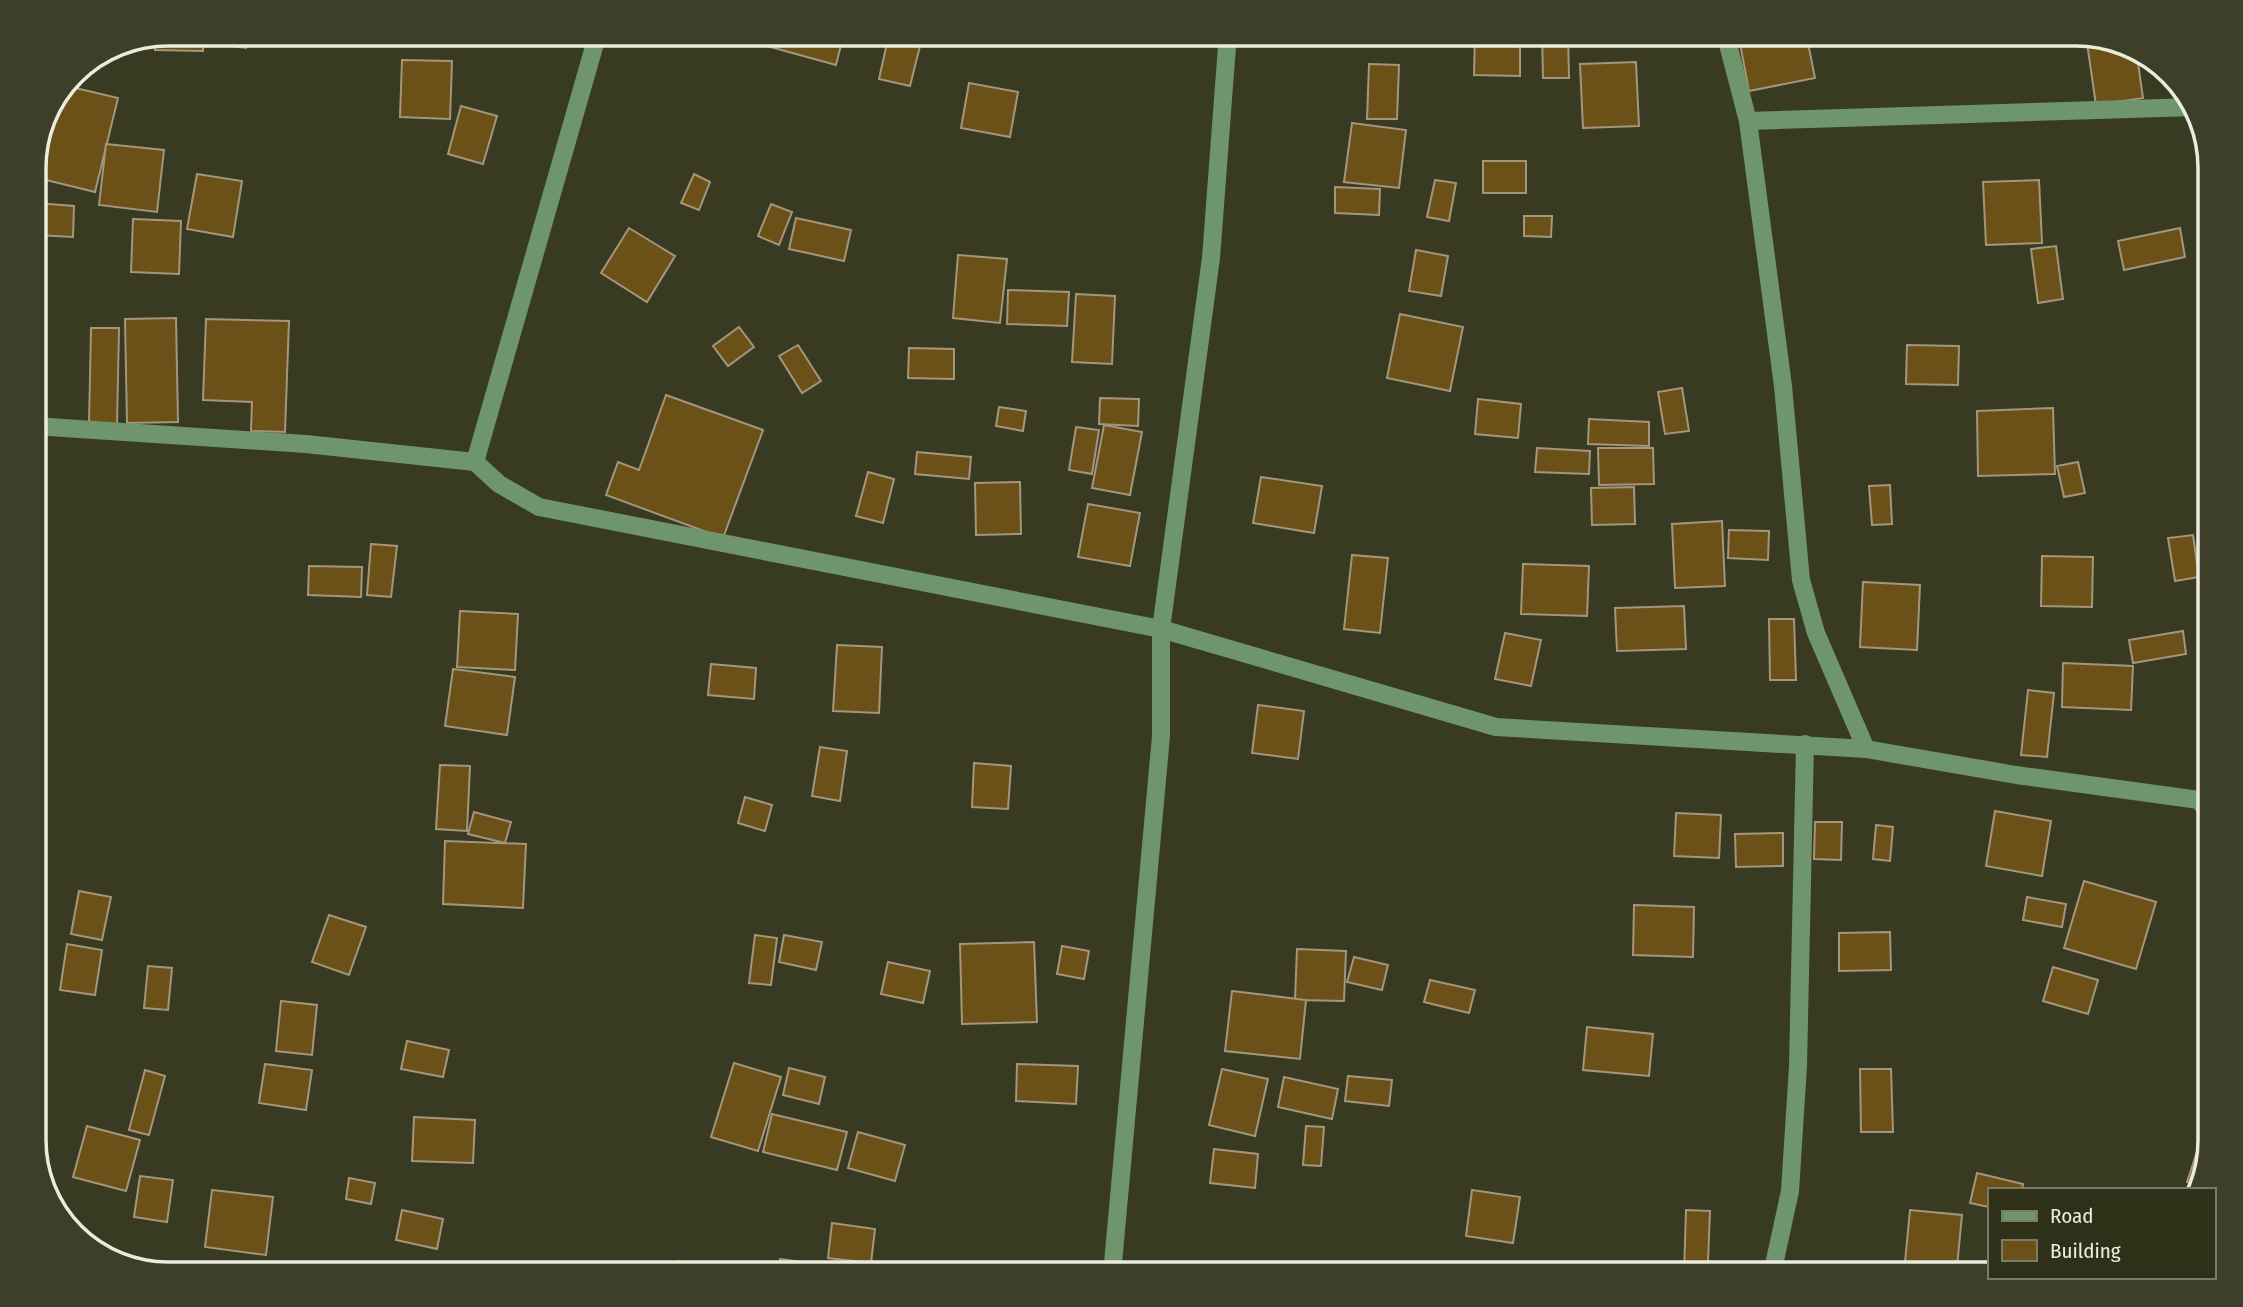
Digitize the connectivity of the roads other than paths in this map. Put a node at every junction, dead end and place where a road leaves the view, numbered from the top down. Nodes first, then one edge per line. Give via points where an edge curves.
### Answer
1 (594, 46) edge
2 (1227, 46) edge
3 (1728, 46) edge
4 (2182, 107) edge
5 (1748, 121) junction
6 (46, 427) edge
7 (475, 462) junction
8 (1161, 629) junction
9 (1805, 744) junction
10 (1866, 749) junction
11 (2198, 798) edge
12 (1113, 1262) edge
13 (1775, 1262) edge

1 - 7 street
2 - 8 street via 1212,258
3 - 5 street
4 - 5 street
5 - 10 street via 1783,386 1801,580 1816,633
6 - 7 street via 306,444
7 - 8 street via 499,484 539,507
8 - 9 street via 1496,727
8 - 12 street via 1161,736
9 - 10 street
9 - 13 street via 1797,1080 1790,1191
10 - 11 street via 2016,775

